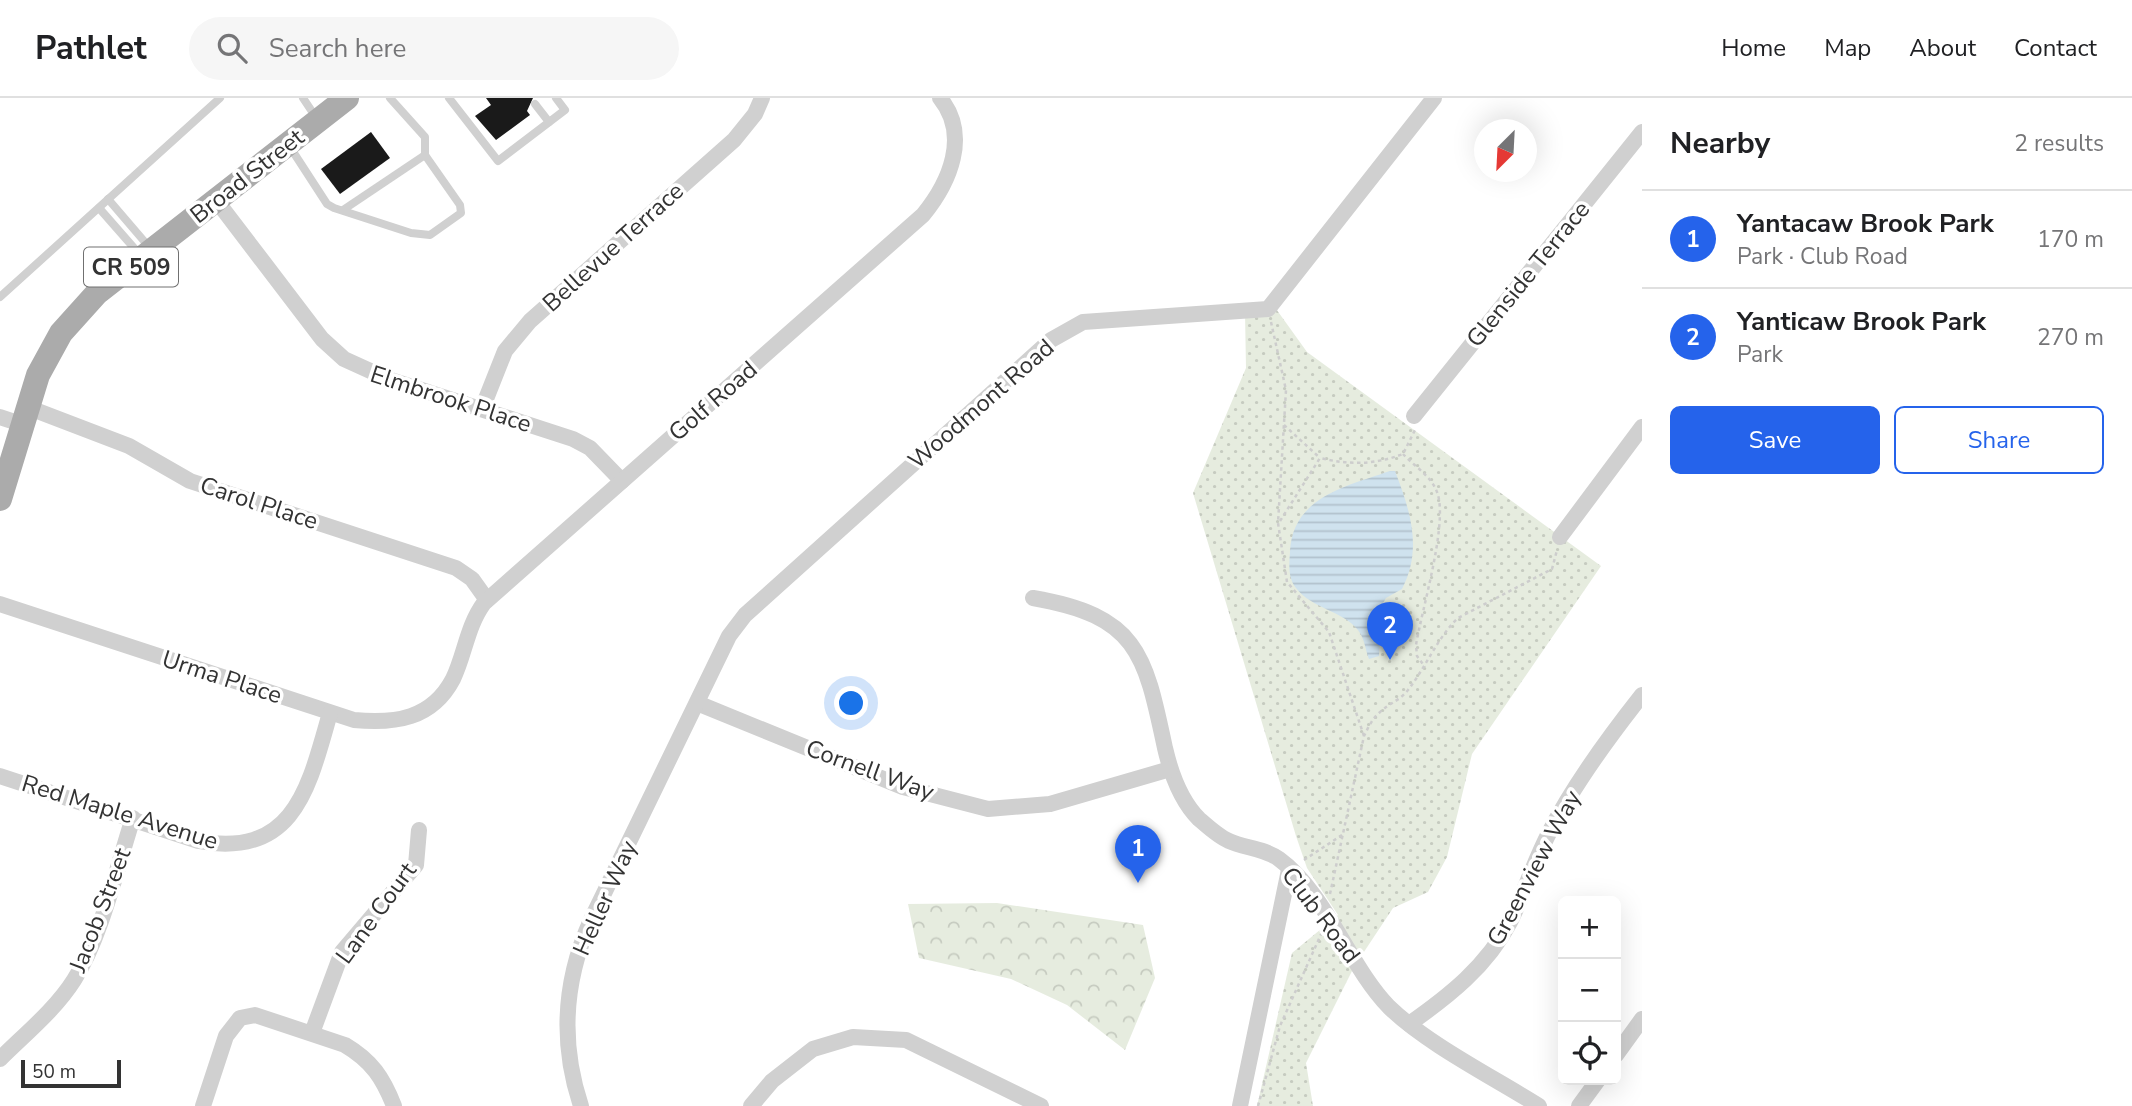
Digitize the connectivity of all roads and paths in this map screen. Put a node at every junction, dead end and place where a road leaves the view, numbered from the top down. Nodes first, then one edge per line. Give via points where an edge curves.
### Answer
1 (220, 98) edge
2 (303, 98) edge
3 (390, 98) edge
4 (449, 98) edge
5 (556, 98) edge
6 (762, 98) edge
7 (940, 98) edge
8 (1434, 98) edge
9 (535, 104) dead end
10 (331, 108) edge
11 (549, 122) junction
12 (1642, 132) edge
13 (288, 145) junction
14 (425, 155) junction
15 (108, 199) junction
16 (216, 200) junction
17 (99, 208) junction
18 (343, 210) junction
19 (147, 254) junction
20 (0, 297) edge
21 (1268, 309) junction
22 (482, 408) junction
23 (16, 416) edge
24 (1414, 416) joint
25 (1284, 425) junction
26 (1642, 428) edge
27 (1403, 454) junction
28 (1320, 458) junction
29 (622, 481) junction
30 (0, 499) edge
31 (1278, 523) junction
32 (1560, 537) joint
33 (1033, 598) dead end
34 (487, 600) junction
35 (0, 604) edge
36 (1425, 667) junction
37 (1642, 695) edge
38 (441, 697) joint
39 (697, 703) junction
40 (330, 713) junction
41 (1364, 736) junction
42 (1170, 769) junction
43 (0, 776) edge
44 (133, 818) junction
45 (419, 830) dead end
46 (1342, 835) junction
47 (1289, 870) junction
48 (1326, 915) junction
49 (1642, 1019) edge
50 (1409, 1024) junction
51 (312, 1033) junction
52 (1621, 1048) edge
53 (0, 1059) edge
54 (1594, 1085) edge
55 (203, 1106) edge
56 (394, 1106) edge
57 (581, 1106) edge
58 (751, 1106) edge
59 (1041, 1106) edge
60 (1240, 1106) edge
61 (1258, 1106) edge
62 (1539, 1106) edge
63 (1578, 1106) edge

1 - 15 lane
2 - 10 lane
3 - 14 lane via 425,137
4 - 11 lane via 498,161
5 - 11 lane via 565,110
6 - 22 street, Bellevue Terrace via 734,140 530,321 505,351
7 - 29 street, Golf Road via 953,119 956,142 945,181 923,215
8 - 21 street
9 - 11 lane
10 - 13 main road, Broad Street / CR 509
12 - 24 street, Glenside Terrace
13 - 16 main road, Broad Street / CR 509
13 - 18 lane via 327,204
14 - 18 lane
14 - 18 lane via 461,213 430,235
15 - 17 lane
15 - 19 lane
16 - 19 main road, Broad Street / CR 509
16 - 22 street, Elmbrook Place via 322,339 344,359 388,379
17 - 19 lane
17 - 20 lane
19 - 23 main road, Broad Street / CR 509 via 97,293 61,332
21 - 25 path via 1286,390
21 - 39 street, Woodmont Road via 1083,322 1051,340 745,615 729,636
22 - 29 street, Elmbrook Place via 573,439 590,448
23 - 30 main road, Broad Street / CR 509
23 - 34 street, Carol Place via 130,446 190,481 456,568 472,579
24 - 27 path via 1413,440
25 - 28 path
25 - 31 path
26 - 32 street
27 - 28 path via 1380,463 1349,464
27 - 36 path via 1425,473 1438,495 1438,528 1416,645
28 - 31 path
29 - 34 street, Golf Road
31 - 41 path via 1287,582 1329,632
32 - 36 path via 1552,569 1458,618 1447,628
33 - 42 street, Club Road via 1085,609 1128,641 1149,673
34 - 38 street, Golf Road via 475,615 453,679
35 - 40 street, Urma Place
36 - 41 path via 1398,703 1380,712
37 - 50 street, Greenview Way via 1593,760 1549,833 1492,950 1450,995
38 - 40 street, Urma Place via 406,720 380,723
39 - 42 street, Cornell Way via 903,787 989,809 1051,804
39 - 57 street, Heller Way via 576,960 567,1033
40 - 44 street, Red Maple Avenue via 308,788 296,810 280,825 240,844 223,846
41 - 46 path
42 - 47 street, Club Road via 1184,800 1200,820 1228,841 1278,858
43 - 44 street, Red Maple Avenue
44 - 53 street, Jacob Street via 93,940 76,977 63,997
45 - 51 street, Lane Court via 416,865 342,952
46 - 47 path
46 - 48 path
47 - 48 street, Club Road
47 - 60 street
48 - 50 street, Club Road via 1387,1005
48 - 61 path via 1280,1026
49 - 52 street
50 - 62 street, Club Road
51 - 55 street via 265,1017 240,1018 226,1036
51 - 56 street via 345,1045 368,1061 383,1079
54 - 63 street
58 - 59 street via 813,1049 853,1037 905,1040

